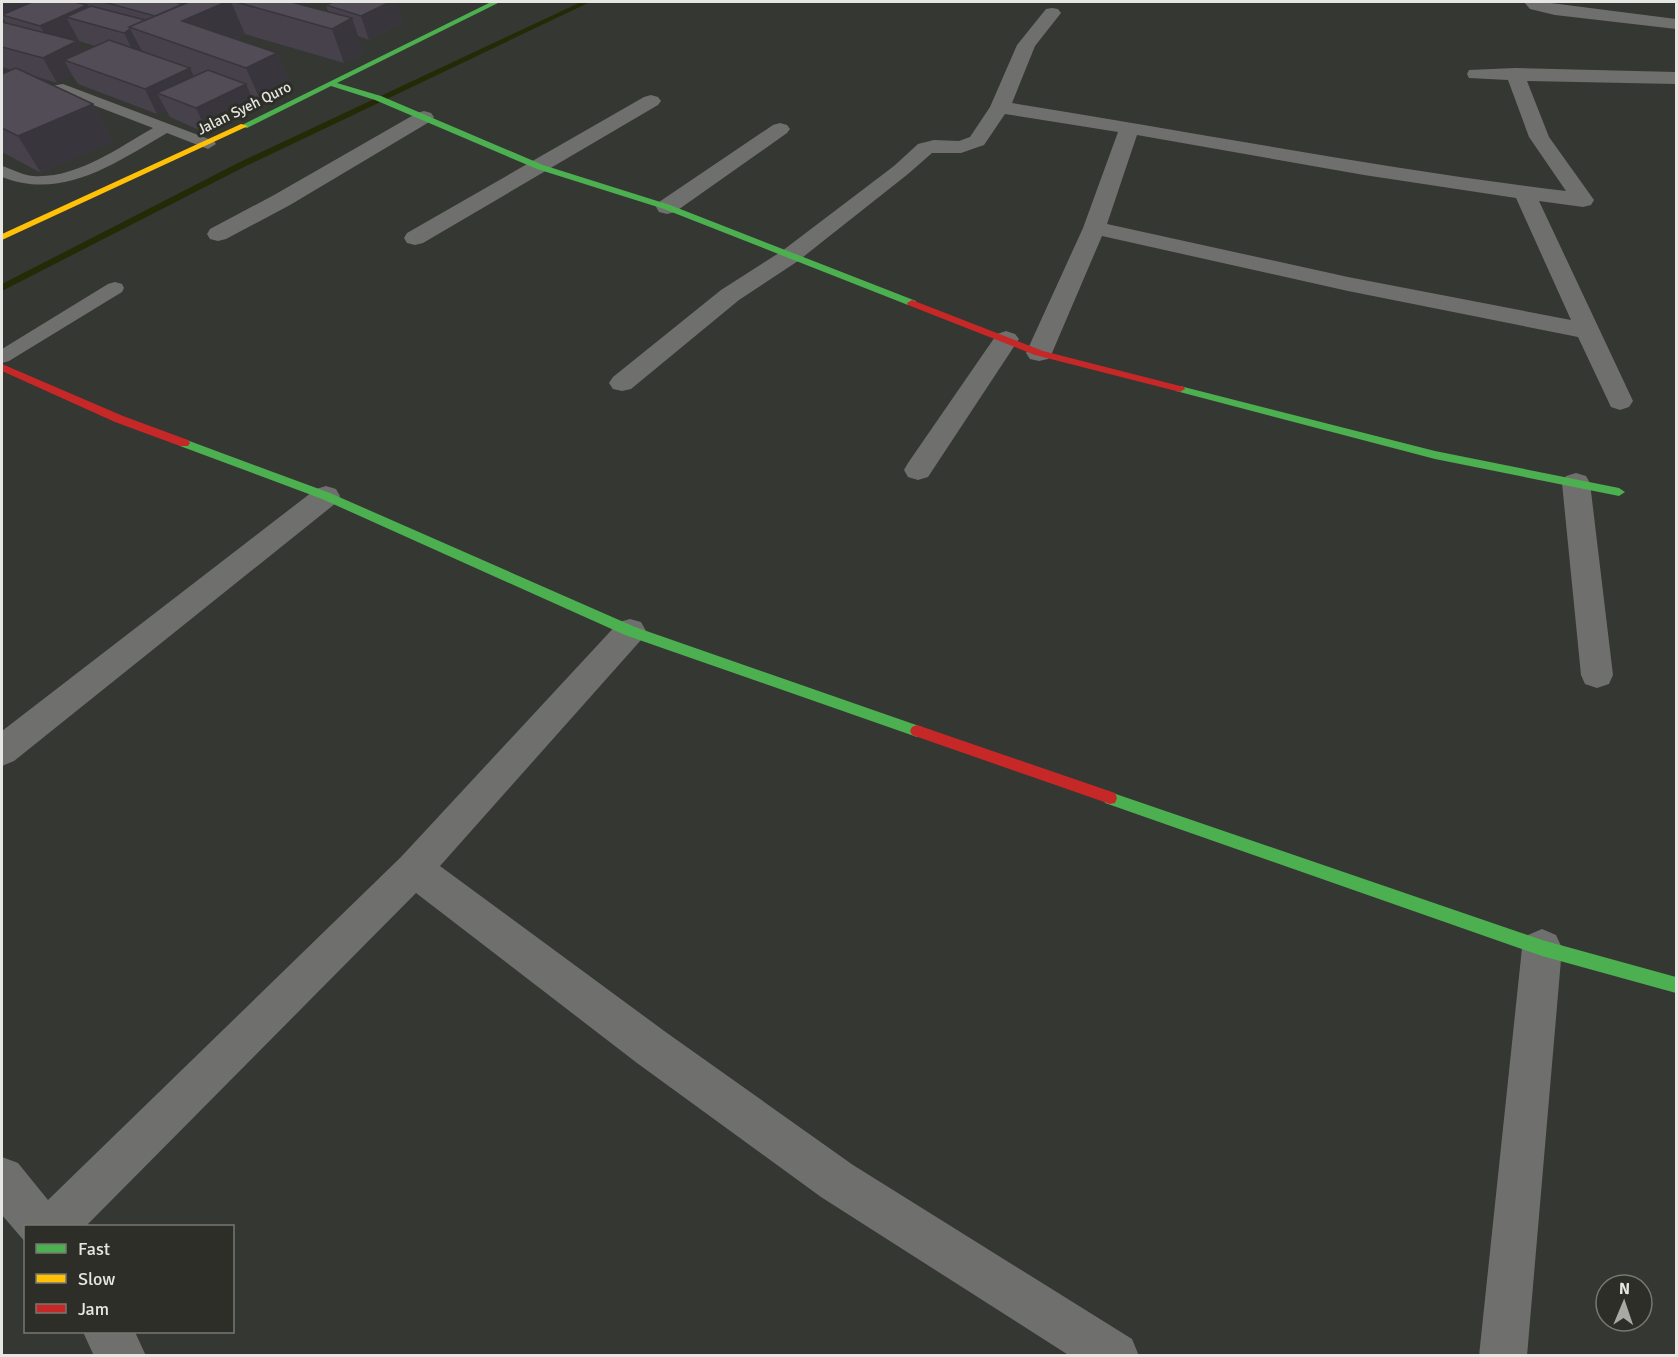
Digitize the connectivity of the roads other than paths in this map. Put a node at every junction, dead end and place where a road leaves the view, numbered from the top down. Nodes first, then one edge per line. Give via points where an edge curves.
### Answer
1 (488, 3) edge
2 (1538, 5) edge
3 (1052, 13) dead end
4 (1677, 24) edge
5 (1476, 74) dead end
6 (1515, 74) junction
7 (1677, 78) edge
8 (331, 84) junction
9 (651, 101) dead end
10 (1000, 107) junction
11 (2, 110) edge
12 (424, 117) junction
13 (1130, 127) junction
14 (165, 128) junction
15 (780, 129) dead end
16 (208, 144) junction
17 (540, 167) junction
18 (2, 171) edge
19 (1523, 193) junction
20 (667, 207) junction
21 (1094, 228) junction
22 (218, 234) dead end
23 (2, 237) edge
24 (415, 238) dead end
25 (790, 256) junction
26 (115, 288) dead end
27 (1588, 332) junction
28 (1006, 339) junction
29 (1039, 352) junction
30 (2, 357) edge
31 (2, 367) edge
32 (622, 383) dead end
33 (1620, 401) dead end
34 (918, 470) dead end
35 (1576, 483) junction
36 (1619, 492) dead end
37 (326, 496) junction
38 (630, 631) junction
39 (1597, 675) dead end
40 (2, 751) edge
41 (414, 869) junction
42 (1542, 948) junction
43 (1677, 985) edge
44 (2, 1179) edge
45 (37, 1225) edge
46 (56, 1225) edge
47 (108, 1333) edge
48 (122, 1356) edge
49 (1115, 1356) edge
50 (1503, 1356) edge

1 - 8 street, Jalan Syeh Quro
2 - 4 street
3 - 10 street via 1026,45
5 - 6 street
6 - 7 street
6 - 19 street via 1539,137 1583,200
8 - 12 street
8 - 16 street, Jalan Syeh Quro
9 - 17 street
10 - 13 street
10 - 25 street via 977,141 961,147 925,148
11 - 14 lane via 63,88
12 - 17 street
12 - 22 street
13 - 19 street
13 - 21 street
14 - 16 lane
14 - 18 lane via 67,176 38,181
15 - 20 street
16 - 23 street, Jalan Syeh Quro
17 - 20 street
17 - 24 street
19 - 27 street
20 - 25 street
21 - 27 street
21 - 29 street
25 - 28 street
25 - 32 street via 730,295
26 - 30 lane
27 - 33 street
28 - 29 street
28 - 34 street
29 - 35 street via 1435,455
31 - 37 street via 119,419
35 - 36 street
35 - 39 street
37 - 38 street
37 - 40 street
38 - 41 street
38 - 42 street
41 - 46 street
41 - 49 street via 652,1048 837,1180
42 - 43 street
42 - 50 street
44 - 45 street
47 - 48 street

